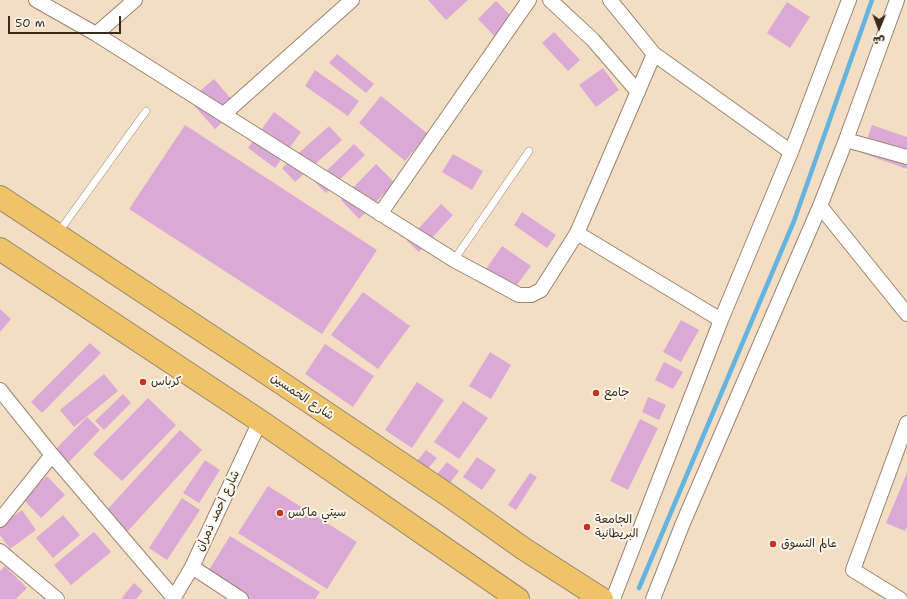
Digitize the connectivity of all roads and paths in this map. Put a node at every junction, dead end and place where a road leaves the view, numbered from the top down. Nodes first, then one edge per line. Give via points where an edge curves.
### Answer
1 (36, 0) edge
2 (135, 0) edge
3 (352, 0) edge
4 (529, 0) edge
5 (550, 0) edge
6 (610, 0) edge
7 (849, 0) edge
8 (897, 0) edge
9 (96, 34) junction
10 (654, 54) junction
11 (638, 92) junction
12 (146, 111) dead end
13 (224, 114) junction
14 (846, 140) junction
15 (529, 151) dead end
16 (791, 152) junction
17 (907, 158) edge
18 (0, 197) edge
19 (820, 206) junction
20 (380, 214) junction
21 (577, 233) junction
22 (57, 234) junction
23 (0, 249) edge
24 (454, 260) junction
25 (907, 314) edge
26 (721, 320) junction
27 (0, 390) edge
28 (260, 421) junction
29 (907, 423) edge
30 (52, 455) junction
31 (0, 520) edge
32 (0, 551) edge
33 (192, 567) junction
34 (173, 598) edge
35 (57, 599) edge
36 (241, 599) edge
37 (518, 599) edge
38 (602, 599) edge
39 (613, 599) edge
40 (653, 599) edge
41 (900, 599) edge

1 - 9 street
2 - 9 street
3 - 13 street
4 - 20 street
5 - 11 street via 593,40
6 - 10 street
7 - 16 street
8 - 14 street
9 - 13 street
10 - 11 street
10 - 16 street
11 - 21 street
12 - 22 lane
13 - 20 street
14 - 17 street
14 - 19 street
15 - 24 lane
16 - 26 street
18 - 22 main road, شارع الخمسين
19 - 25 street
19 - 40 street via 683,523
20 - 24 street
21 - 24 street via 540,290 531,296 519,295
21 - 26 street
22 - 38 main road, شارع الخمسين
23 - 28 main road
26 - 39 street
27 - 30 street
28 - 33 street, شارع احمد ذمران
28 - 37 main road
29 - 41 street via 853,570
30 - 31 street
30 - 34 street
32 - 35 street
33 - 34 street, شارع احمد ذمران
33 - 36 street

